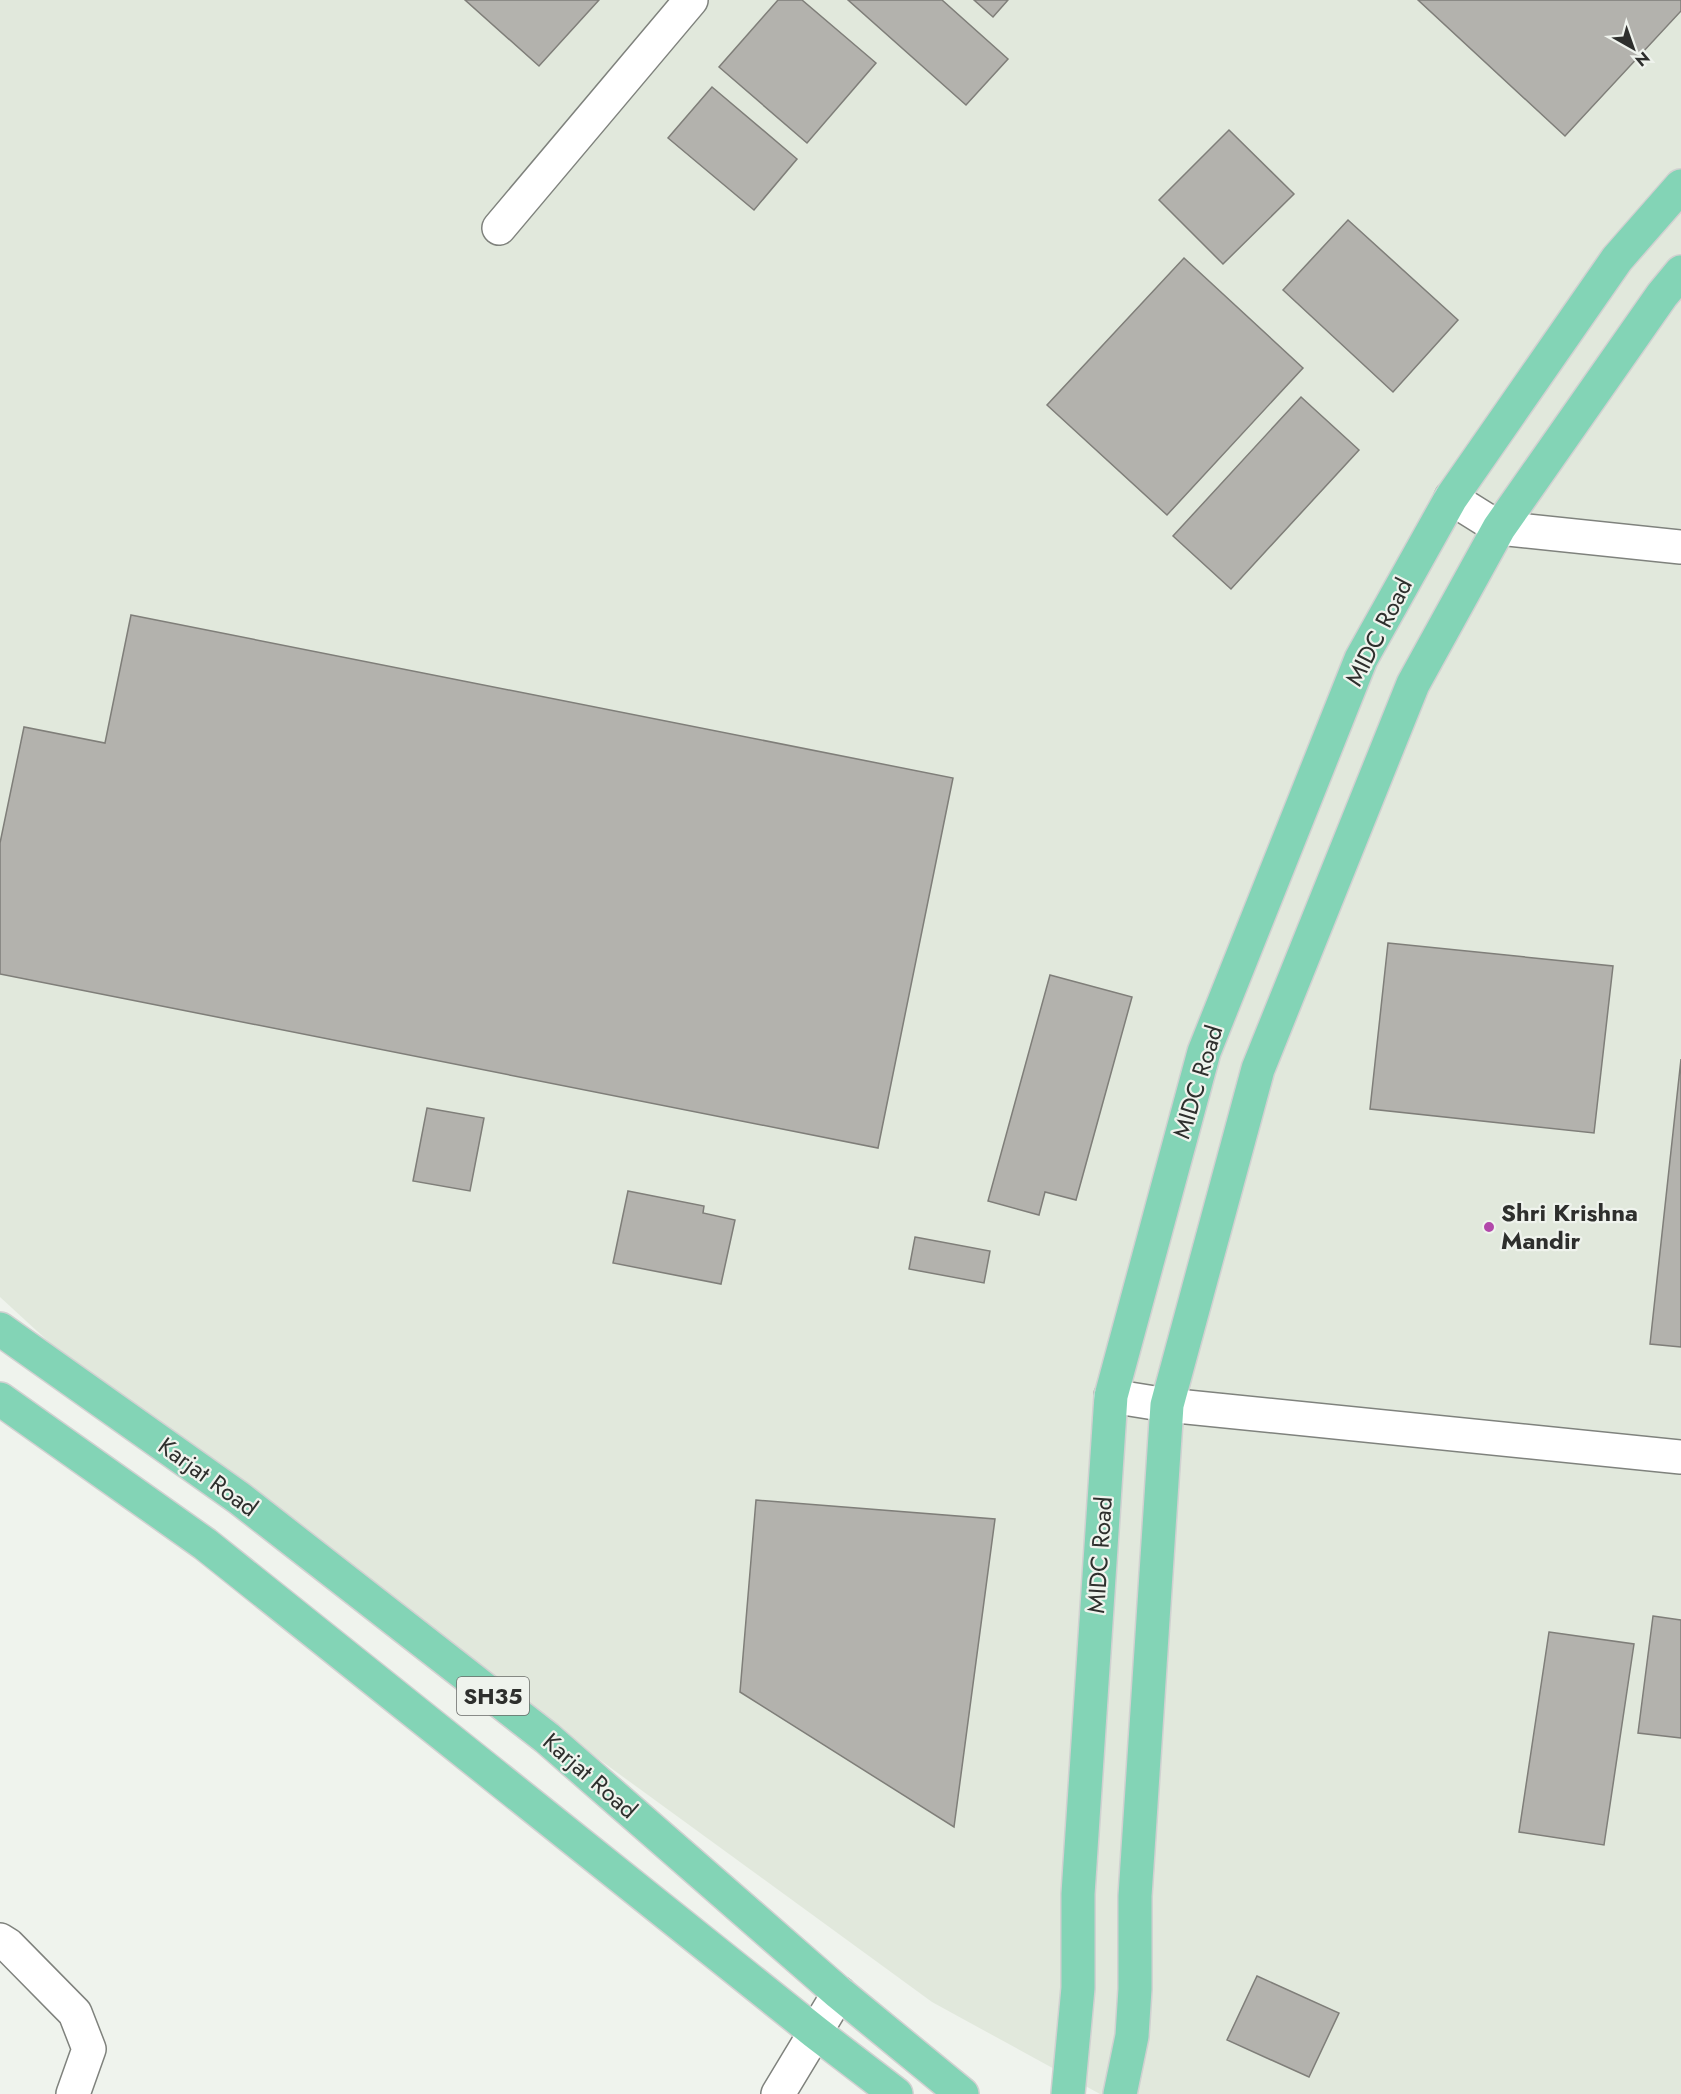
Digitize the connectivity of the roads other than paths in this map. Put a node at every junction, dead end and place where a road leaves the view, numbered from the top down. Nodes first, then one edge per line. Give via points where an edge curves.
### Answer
1 (691, 0) edge
2 (1681, 186) edge
3 (499, 228) dead end
4 (1681, 272) edge
5 (1451, 498) junction
6 (1499, 528) junction
7 (1681, 547) edge
8 (0, 1329) edge
9 (1111, 1396) junction
10 (0, 1399) edge
11 (1167, 1405) junction
12 (1681, 1458) edge
13 (0, 1940) edge
14 (839, 1993) junction
15 (816, 2032) junction
16 (73, 2094) edge
17 (777, 2094) edge
18 (896, 2094) edge
19 (962, 2094) edge
20 (1068, 2094) edge
21 (1120, 2094) edge

1 - 3 street
2 - 5 main road, MIDC Road via 1617,259
4 - 6 main road
5 - 6 street
5 - 9 main road, MIDC Road via 1361,659 1204,1052
6 - 7 street
6 - 11 main road via 1413,684 1258,1069
8 - 14 main road, Karjat Road / SH35 via 238,1498 547,1738
9 - 11 street
9 - 20 main road, MIDC Road via 1078,1894 1076,2018
10 - 15 main road, SH35 via 205,1544
11 - 12 street
11 - 21 main road via 1135,1896 1132,2036
13 - 16 street via 75,2013 89,2049
14 - 15 street
14 - 19 main road, Karjat Road / SH35
15 - 17 street
15 - 18 main road, SH35

